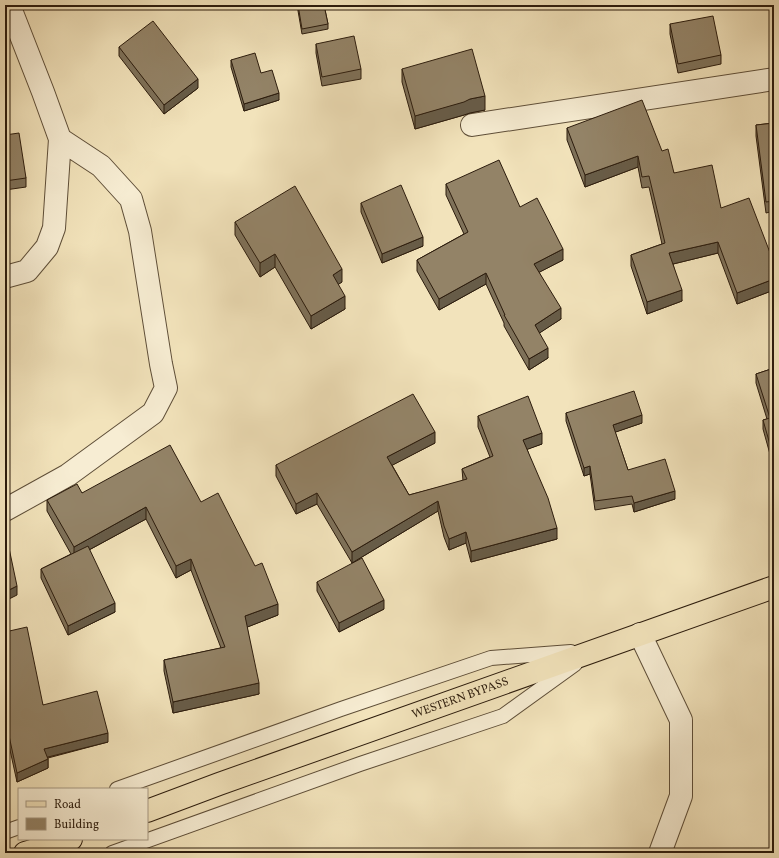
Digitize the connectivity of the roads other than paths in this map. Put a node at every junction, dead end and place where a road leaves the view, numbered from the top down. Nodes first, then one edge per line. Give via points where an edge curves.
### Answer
1 (9, 5) edge
2 (774, 79) edge
3 (472, 125) dead end
4 (60, 139) junction
5 (5, 277) edge
6 (5, 510) edge
7 (774, 587) edge
8 (640, 634) junction
9 (594, 651) junction
10 (120, 788) edge
11 (148, 811) edge
12 (18, 827) edge
13 (5, 832) edge
14 (68, 840) edge
15 (25, 853) edge
16 (112, 853) edge
17 (660, 853) edge

1 - 4 street
2 - 3 street
4 - 5 street via 54,228 47,247 27,270
4 - 6 street via 101,166 131,199 140,231 166,388 153,413 68,475
7 - 8 main road, WESTERN BYPASS
8 - 9 main road, WESTERN BYPASS
8 - 17 street via 681,720 681,796
9 - 10 lane via 491,658
9 - 11 main road, WESTERN BYPASS
9 - 16 lane via 503,716
12 - 13 lane
14 - 15 main road

